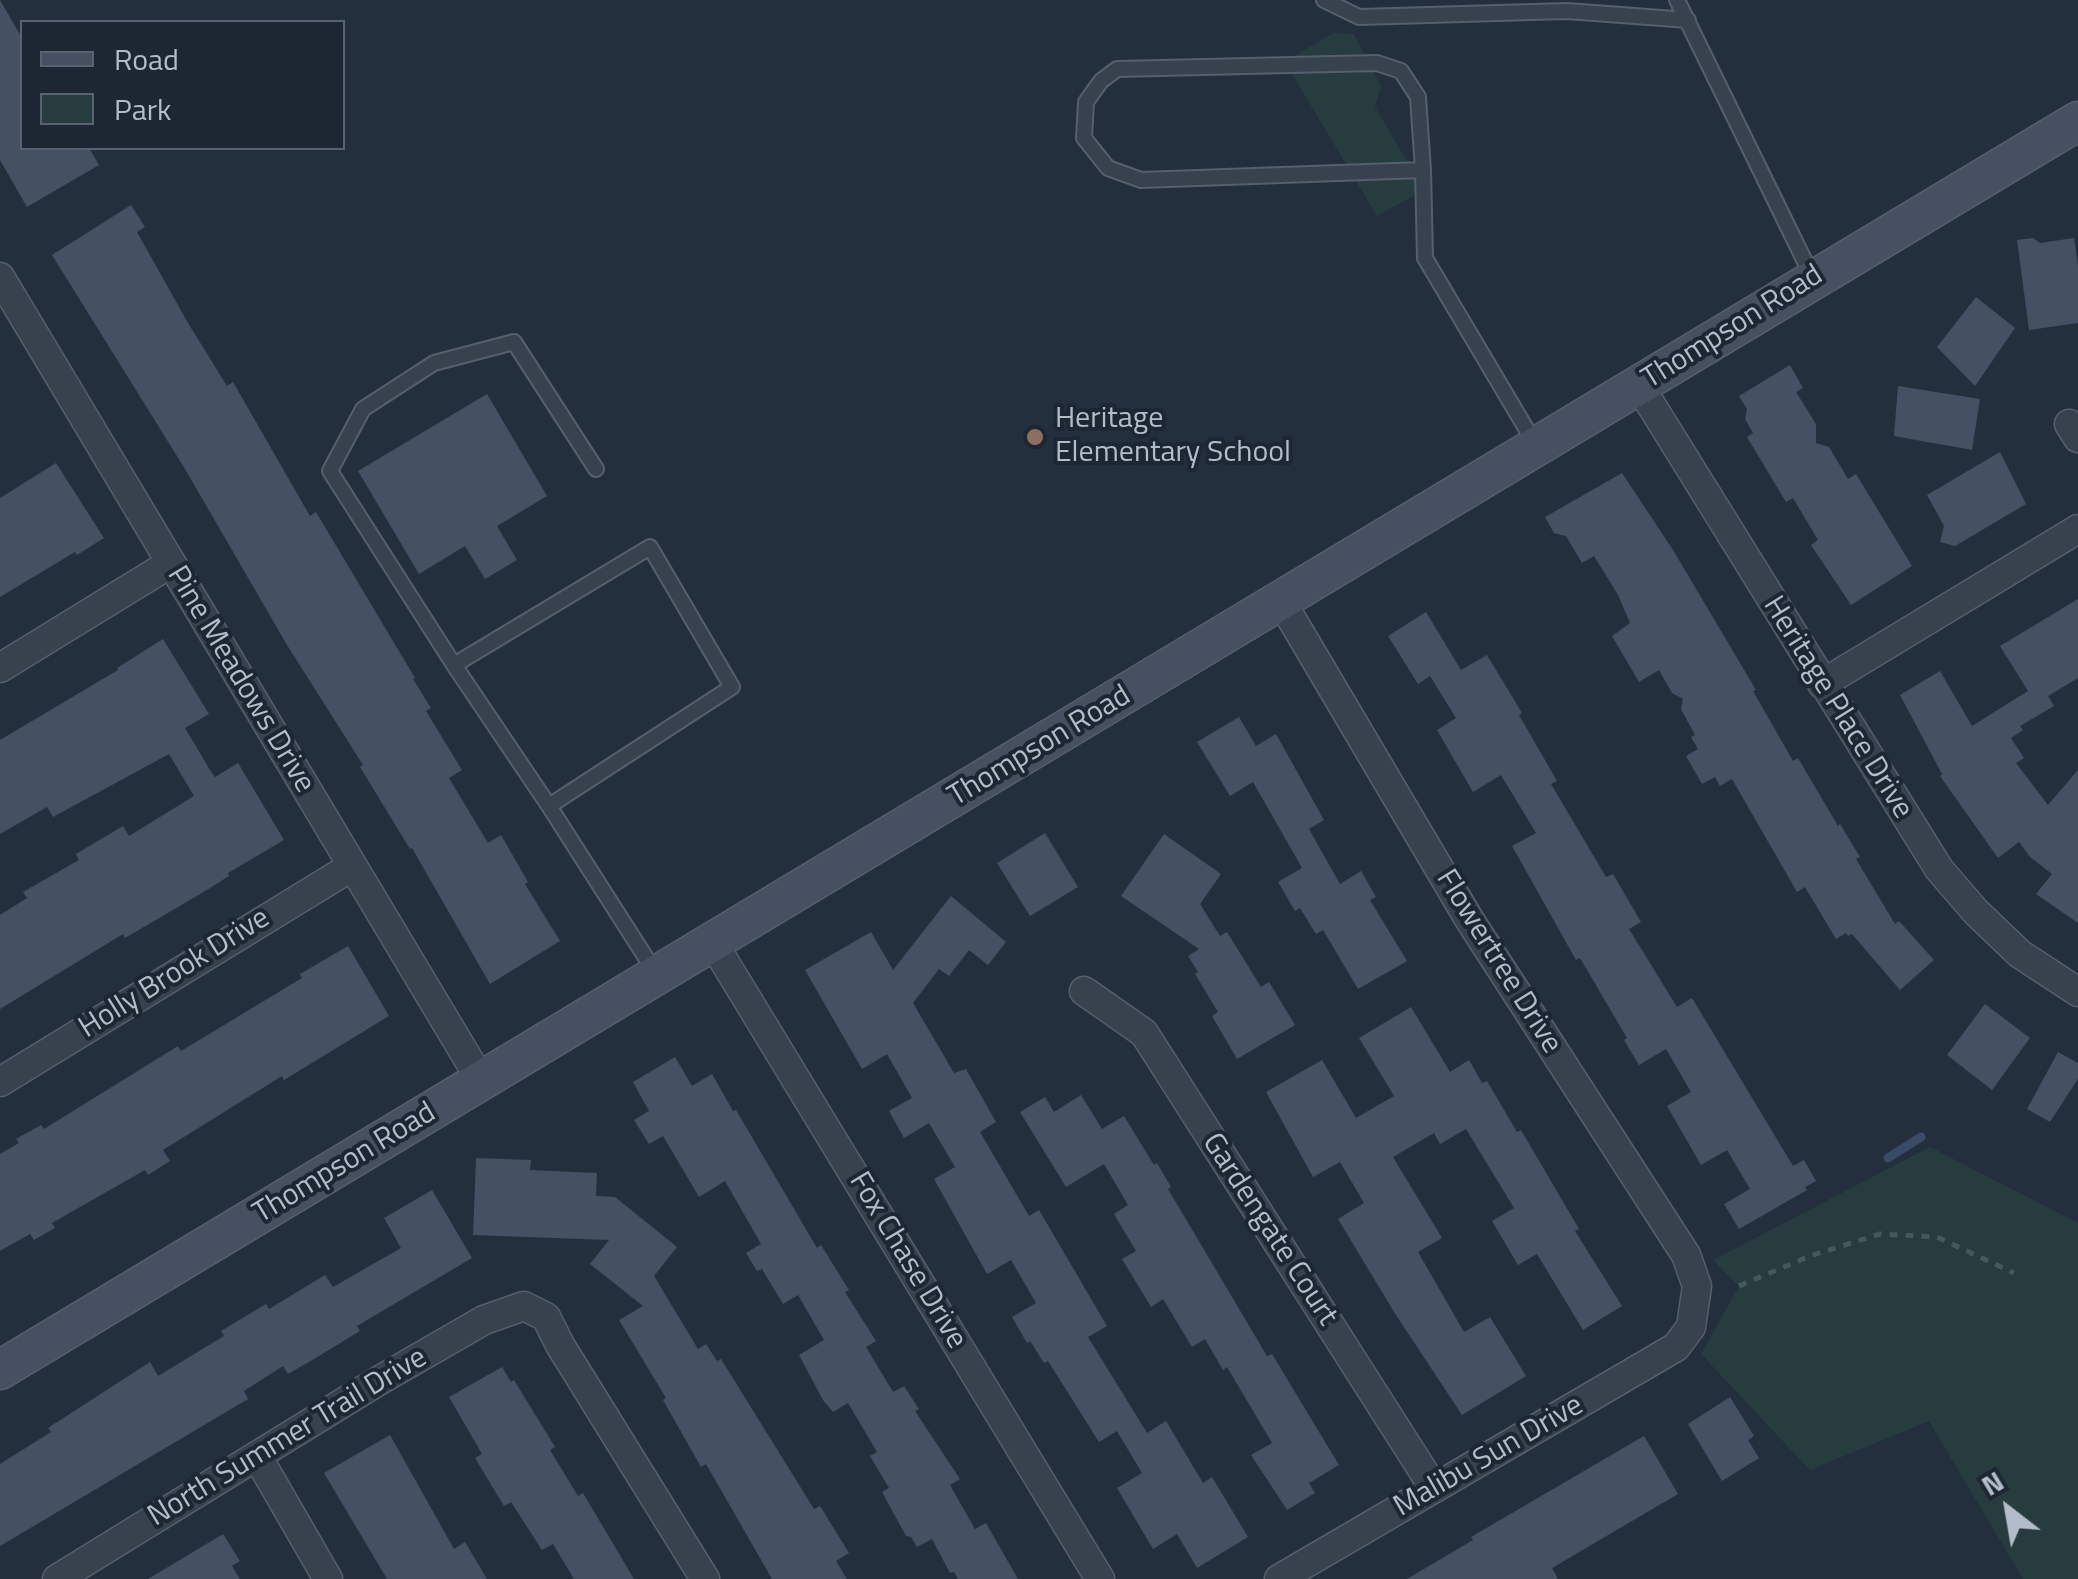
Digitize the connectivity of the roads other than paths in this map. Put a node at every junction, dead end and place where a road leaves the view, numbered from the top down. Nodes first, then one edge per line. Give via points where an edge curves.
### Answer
1 (1324, 0) edge
2 (1375, 0) edge
3 (1677, 0) edge
4 (1375, 16) junction
5 (1688, 20) junction
6 (2078, 120) edge
7 (1423, 170) junction
8 (0, 276) edge
9 (1813, 278) junction
10 (1640, 387) junction
11 (1538, 448) junction
12 (596, 470) dead end
13 (2078, 529) edge
14 (170, 564) junction
15 (1280, 601) junction
16 (454, 665) junction
17 (0, 668) edge
18 (1822, 684) junction
19 (549, 806) junction
20 (351, 867) junction
21 (713, 943) junction
22 (658, 976) junction
23 (1084, 991) dead end
24 (2078, 992) edge
25 (0, 1082) edge
26 (482, 1082) junction
27 (1692, 1327) joint
28 (0, 1370) edge
29 (257, 1456) junction
30 (1434, 1488) junction
31 (57, 1579) edge
32 (328, 1579) edge
33 (704, 1579) edge
34 (1100, 1579) edge
35 (1280, 1579) edge

1 - 4 lane via 1358,17
2 - 4 lane
3 - 5 lane
4 - 5 lane via 1567,11
5 - 9 lane
6 - 9 street, Thompson Road
7 - 7 lane via 1418,97 1401,71 1377,63 1117,69 1086,102 1084,138 1108,168 1142,180
7 - 11 lane via 1426,258
8 - 14 street, Pine Meadows Drive
9 - 10 street, Thompson Road
10 - 11 street, Thompson Road
10 - 18 street, Heritage Place Drive
11 - 15 street, Thompson Road
12 - 16 lane via 514,342 434,363 363,409 330,471
13 - 18 street
14 - 17 street
14 - 20 street, Pine Meadows Drive
15 - 21 street, Thompson Road
15 - 27 street, Flowertree Drive via 1469,919 1686,1255 1697,1286
16 - 19 lane
16 - 19 lane via 650,547 732,686
18 - 24 street, Heritage Place Drive via 1939,869 2020,954
19 - 22 lane
20 - 25 street, Holly Brook Drive
20 - 26 street, Pine Meadows Drive
21 - 22 street, Thompson Road
21 - 34 street, Fox Chase Drive
22 - 26 street, Thompson Road
23 - 30 street, Gardengate Court via 1144,1033
26 - 28 street, Thompson Road
27 - 30 street, Malibu Sun Drive via 1676,1347
29 - 31 street, North Summer Trail Drive
29 - 32 street
29 - 33 street, North Summer Trail Drive via 484,1320 524,1306 546,1317
30 - 35 street, Malibu Sun Drive

